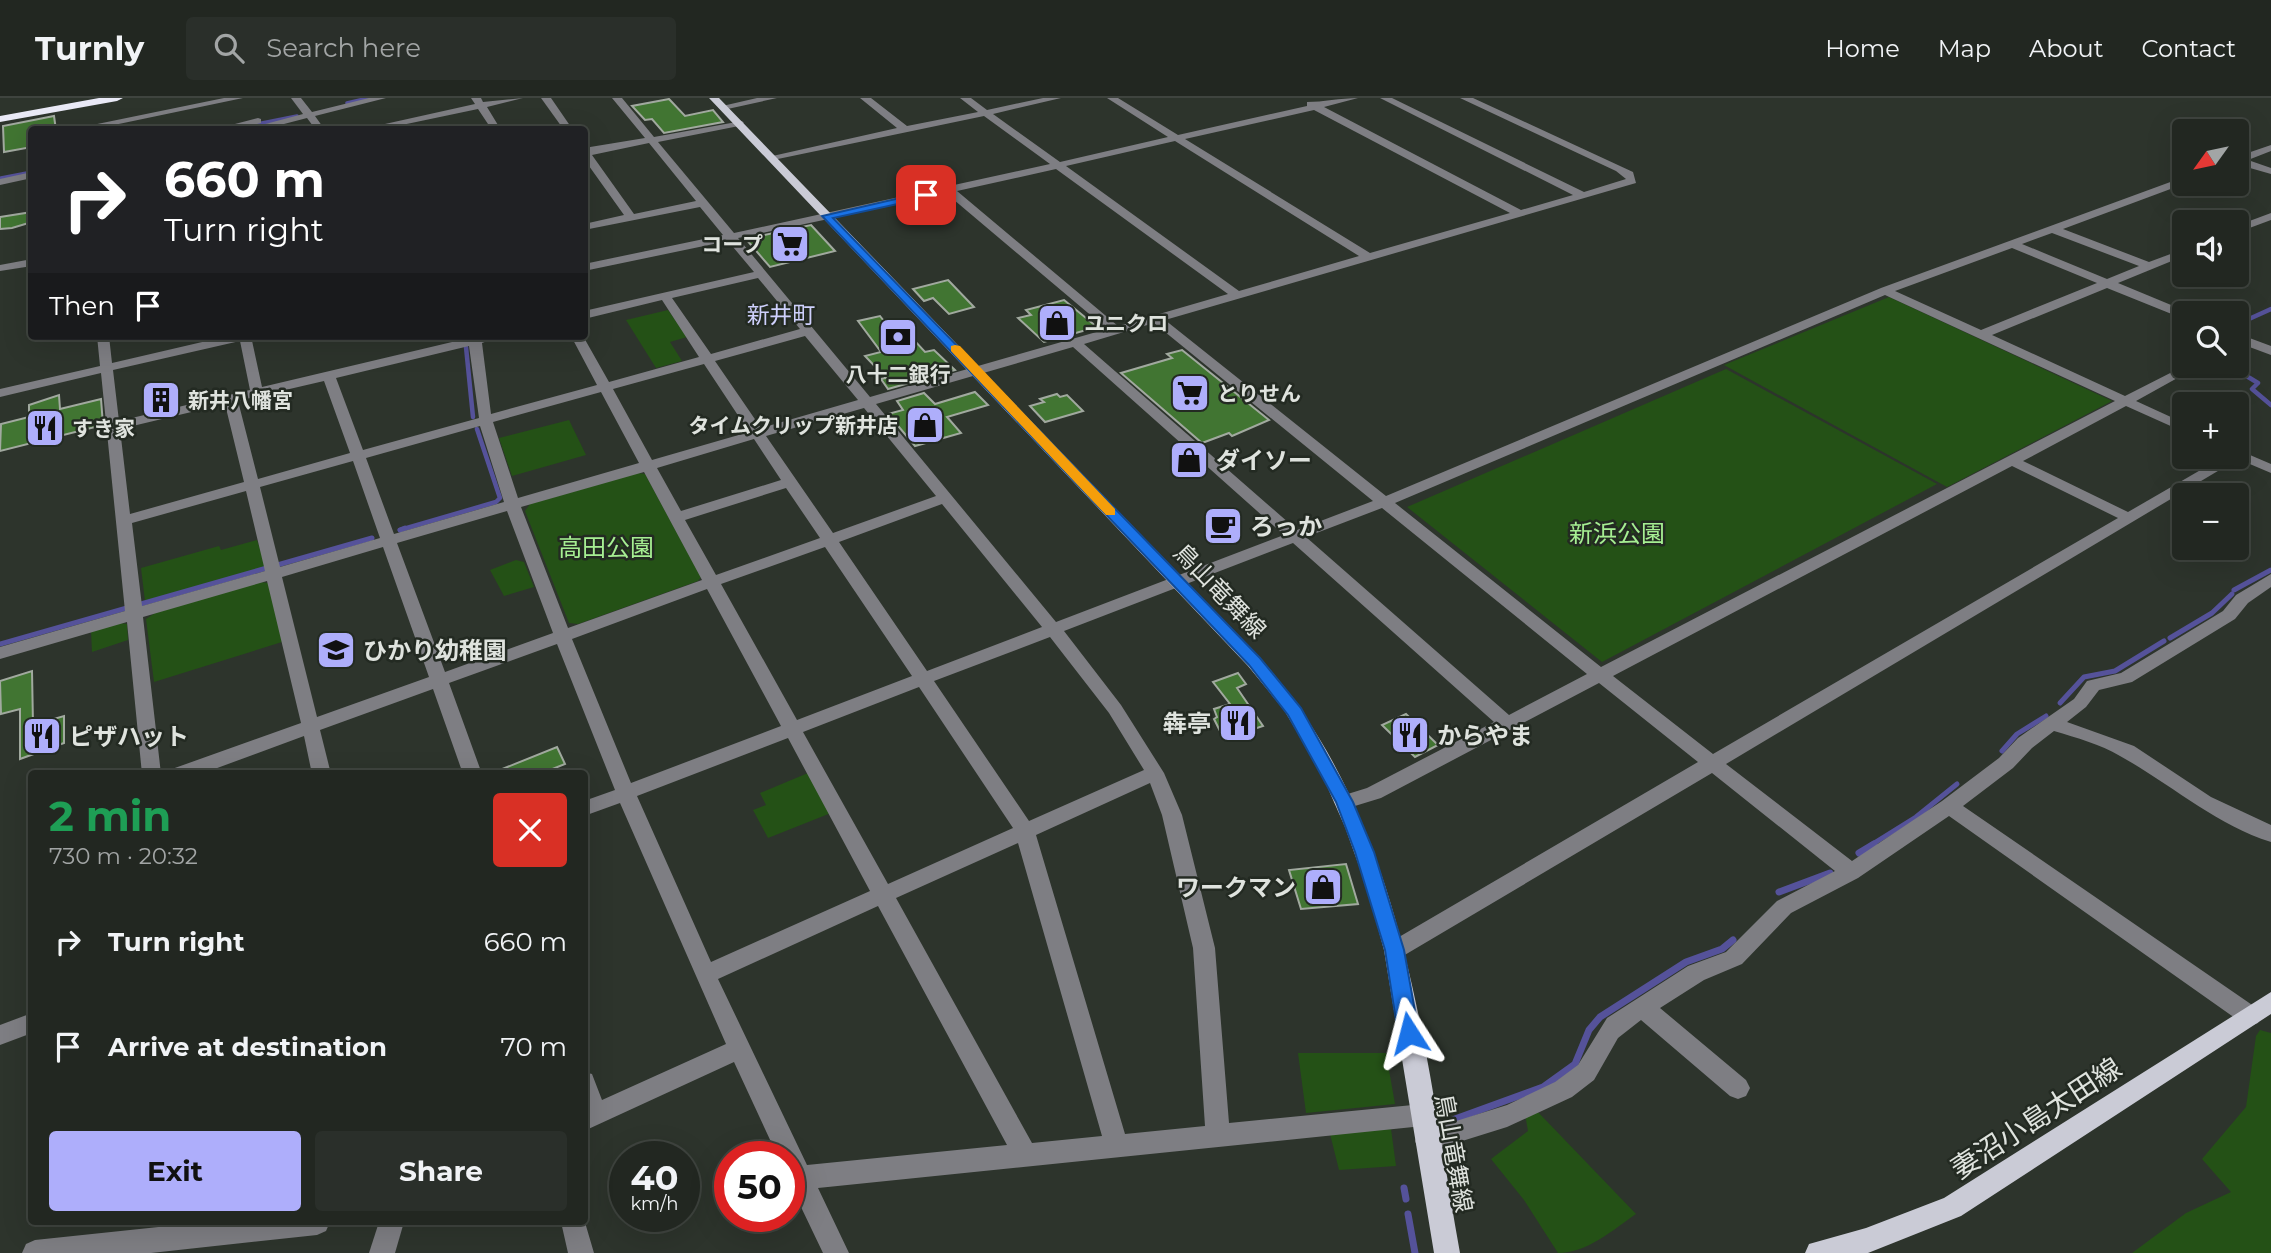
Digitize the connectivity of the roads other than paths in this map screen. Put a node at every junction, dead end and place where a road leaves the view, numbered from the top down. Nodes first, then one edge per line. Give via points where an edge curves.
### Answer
1 (117, 98) edge
2 (238, 98) edge
3 (296, 98) edge
4 (381, 98) edge
5 (518, 98) edge
6 (546, 98) edge
7 (617, 98) edge
8 (772, 98) edge
9 (865, 98) edge
10 (965, 98) edge
11 (1056, 98) edge
12 (1112, 98) edge
13 (1299, 98) edge
14 (1353, 98) edge
15 (1385, 98) edge
16 (1465, 98) edge
17 (71, 102) edge
18 (192, 102) edge
19 (479, 102) edge
20 (340, 103) dead end
21 (718, 103) edge
22 (1315, 107) junction
23 (985, 112) junction
24 (309, 113) junction
25 (201, 118) dead end
26 (0, 120) edge
27 (738, 123) junction
28 (407, 125) edge
29 (89, 126) edge
30 (238, 126) edge
31 (262, 126) edge
32 (318, 126) edge
33 (494, 126) edge
34 (566, 126) edge
35 (904, 129) junction
36 (1177, 138) junction
37 (651, 140) junction
38 (2271, 148) edge
39 (588, 151) edge
40 (588, 156) edge
41 (2249, 156) edge
42 (773, 157) junction
43 (2249, 164) edge
44 (1058, 166) junction
45 (2271, 170) edge
46 (28, 176) edge
47 (0, 182) edge
48 (2172, 184) edge
49 (949, 190) junction
50 (1584, 196) junction
51 (702, 203) junction
52 (1521, 214) junction
53 (827, 216) junction
54 (2271, 216) edge
55 (631, 217) junction
56 (2249, 225) edge
57 (588, 226) edge
58 (2053, 229) junction
59 (730, 238) junction
60 (2012, 244) junction
61 (2172, 257) edge
62 (1370, 258) junction
63 (28, 263) edge
64 (2149, 266) junction
65 (588, 267) edge
66 (0, 268) edge
67 (761, 274) junction
68 (2107, 283) junction
69 (1885, 291) junction
70 (664, 296) junction
71 (1238, 296) junction
72 (2172, 310) edge
73 (588, 314) edge
74 (1157, 320) junction
75 (808, 331) junction
76 (1117, 331) junction
77 (1980, 335) junction
78 (103, 340) edge
79 (227, 340) edge
80 (245, 340) edge
81 (467, 340) edge
82 (475, 340) edge
83 (579, 340) edge
84 (2249, 342) edge
85 (1076, 343) junction
86 (2271, 351) edge
87 (706, 358) junction
88 (106, 368) junction
89 (977, 370) junction
90 (329, 376) junction
91 (2172, 377) edge
92 (604, 387) junction
93 (0, 393) edge
94 (257, 393) junction
95 (231, 399) junction
96 (2126, 402) junction
97 (866, 403) junction
98 (484, 420) junction
99 (2172, 423) edge
100 (112, 427) junction
101 (758, 434) junction
102 (358, 455) junction
103 (2249, 459) edge
104 (2012, 461) junction
105 (648, 466) junction
106 (2271, 468) edge
107 (2211, 469) edge
108 (790, 482) junction
109 (251, 485) junction
110 (945, 498) junction
111 (1384, 502) junction
112 (512, 505) junction
113 (675, 518) junction
114 (2129, 518) junction
115 (124, 520) junction
116 (1297, 536) junction
117 (390, 539) junction
118 (831, 539) junction
119 (273, 574) junction
120 (2271, 579) edge
121 (711, 581) junction
122 (1175, 581) junction
123 (133, 614) junction
124 (1052, 628) junction
125 (562, 635) junction
126 (0, 653) edge
127 (1601, 676) junction
128 (923, 678) junction
129 (439, 680) junction
130 (1507, 723) junction
131 (2053, 724) junction
132 (311, 726) junction
133 (792, 729) junction
134 (1713, 764) junction
135 (152, 770) edge
136 (189, 770) edge
137 (321, 770) edge
138 (472, 770) edge
139 (1155, 773) junction
140 (624, 794) junction
141 (1345, 802) junction
142 (1949, 806) junction
143 (588, 808) edge
144 (1026, 831) junction
145 (2271, 834) edge
146 (1850, 872) junction
147 (883, 896) junction
148 (1395, 950) junction
149 (707, 974) junction
150 (1642, 1007) junction
151 (2264, 1010) edge
152 (28, 1024) edge
153 (0, 1035) edge
154 (741, 1048) junction
155 (1738, 1088) dead end
156 (1423, 1115) junction
157 (590, 1117) edge
158 (1217, 1136) junction
159 (783, 1141) edge
160 (1427, 1141) junction
161 (1117, 1147) junction
162 (1025, 1154) junction
163 (805, 1177) edge
164 (805, 1188) edge
165 (254, 1225) edge
166 (390, 1225) edge
167 (574, 1225) edge
168 (171, 1229) edge
169 (35, 1253) edge
170 (382, 1253) edge
171 (581, 1253) edge
172 (836, 1253) edge
173 (1447, 1253) edge
174 (1818, 1253) edge

1 - 17 highway
2 - 18 street
3 - 24 street
4 - 24 street
5 - 19 street
6 - 34 street
7 - 37 street
8 - 21 street
9 - 35 street
10 - 23 street
11 - 23 street
12 - 36 street
13 - 22 street
14 - 22 street
15 - 50 street
16 - 50 street via 1631,177 1627,184
17 - 26 highway
18 - 25 street
18 - 29 street
19 - 28 street
19 - 33 street
20 - 24 street
21 - 27 main road, 鳥山竜舞線
22 - 36 street
22 - 52 street
23 - 35 street
23 - 44 street
24 - 30 street
24 - 31 street
24 - 32 street
27 - 37 street
27 - 42 main road, 鳥山竜舞線
35 - 42 street
36 - 44 street
36 - 62 street
37 - 39 street
37 - 51 street
38 - 41 street
40 - 55 street
42 - 53 main road, 鳥山竜舞線
43 - 45 street
44 - 49 street
44 - 71 street
46 - 47 street
48 - 58 street
49 - 53 street
49 - 76 street
50 - 52 street
51 - 55 street
51 - 59 street
52 - 62 street
53 - 59 street
53 - 89 main road, 鳥山竜舞線
54 - 56 street
55 - 57 street
58 - 60 street
58 - 64 street
59 - 65 street
59 - 67 street
60 - 68 street
60 - 69 street
61 - 64 street
62 - 71 street
63 - 66 street
64 - 68 street
67 - 70 street
67 - 75 street
68 - 72 street
68 - 77 street
69 - 77 street
69 - 111 street
70 - 73 street
70 - 87 street
71 - 74 street
74 - 76 street
74 - 111 street
75 - 87 street
75 - 97 street
76 - 85 street
77 - 96 street
78 - 88 street
79 - 88 street
80 - 94 street
81 - 90 street
82 - 98 street
83 - 92 street
84 - 86 street
85 - 89 street
85 - 116 street
87 - 92 street
87 - 101 street
88 - 93 street
88 - 100 street
89 - 97 street
89 - 122 main road, 鳥山竜舞線
90 - 94 street
90 - 102 street
91 - 96 street
92 - 98 street
92 - 105 street
94 - 95 street
95 - 100 street
95 - 109 street
96 - 99 street
96 - 104 street
97 - 101 street
97 - 110 street
98 - 102 street
98 - 112 street
100 - 115 street
101 - 105 street
101 - 108 street
102 - 109 street
102 - 117 street
103 - 106 street
104 - 114 street
104 - 127 street
105 - 112 street
105 - 113 street
107 - 114 street
108 - 113 street
108 - 118 street
109 - 115 street
109 - 119 street
110 - 118 street
110 - 124 street
111 - 116 street
111 - 127 street
112 - 117 street
112 - 125 street
113 - 121 street
114 - 134 street
115 - 123 street
116 - 122 street
116 - 130 street
117 - 119 street
117 - 129 street
118 - 121 street
118 - 128 street
119 - 123 street
119 - 132 street
120 - 131 street via 2242,599 2229,615 2126,678 2093,685 2080,703
121 - 125 street
121 - 133 street
122 - 124 street
122 - 141 main road, 鳥山竜舞線 via 1254,662 1295,712
123 - 126 street
123 - 135 street
124 - 128 street
124 - 139 street via 1115,709
125 - 129 street
125 - 140 street
127 - 130 street
127 - 134 street
128 - 133 street
128 - 144 street
129 - 132 street
129 - 138 street
130 - 141 street via 1374,793
131 - 142 street
131 - 145 street via 2127,751 2204,802
132 - 136 street
132 - 137 street
133 - 140 street
133 - 147 street
134 - 146 street
134 - 148 street
139 - 144 street
139 - 158 street via 1171,815 1204,948
140 - 143 street
140 - 149 street
141 - 148 main road, 鳥山竜舞線
142 - 146 street
142 - 151 street
144 - 147 street
144 - 161 street
146 - 150 street via 1784,907 1734,958 1696,973
147 - 149 street
147 - 162 street
148 - 156 main road, 鳥山竜舞線
149 - 154 street
150 - 155 street
150 - 160 street via 1606,1032 1582,1076 1544,1102
151 - 174 main road, 妻沼小島太田線 via 1952,1207 1866,1241
152 - 153 street
154 - 157 street
154 - 159 street
156 - 158 street
156 - 160 main road, 鳥山竜舞線
158 - 161 street
160 - 173 main road, 鳥山竜舞線
161 - 162 street
162 - 163 street
164 - 172 street
165 - 168 street
166 - 170 street
167 - 171 street
168 - 169 street

